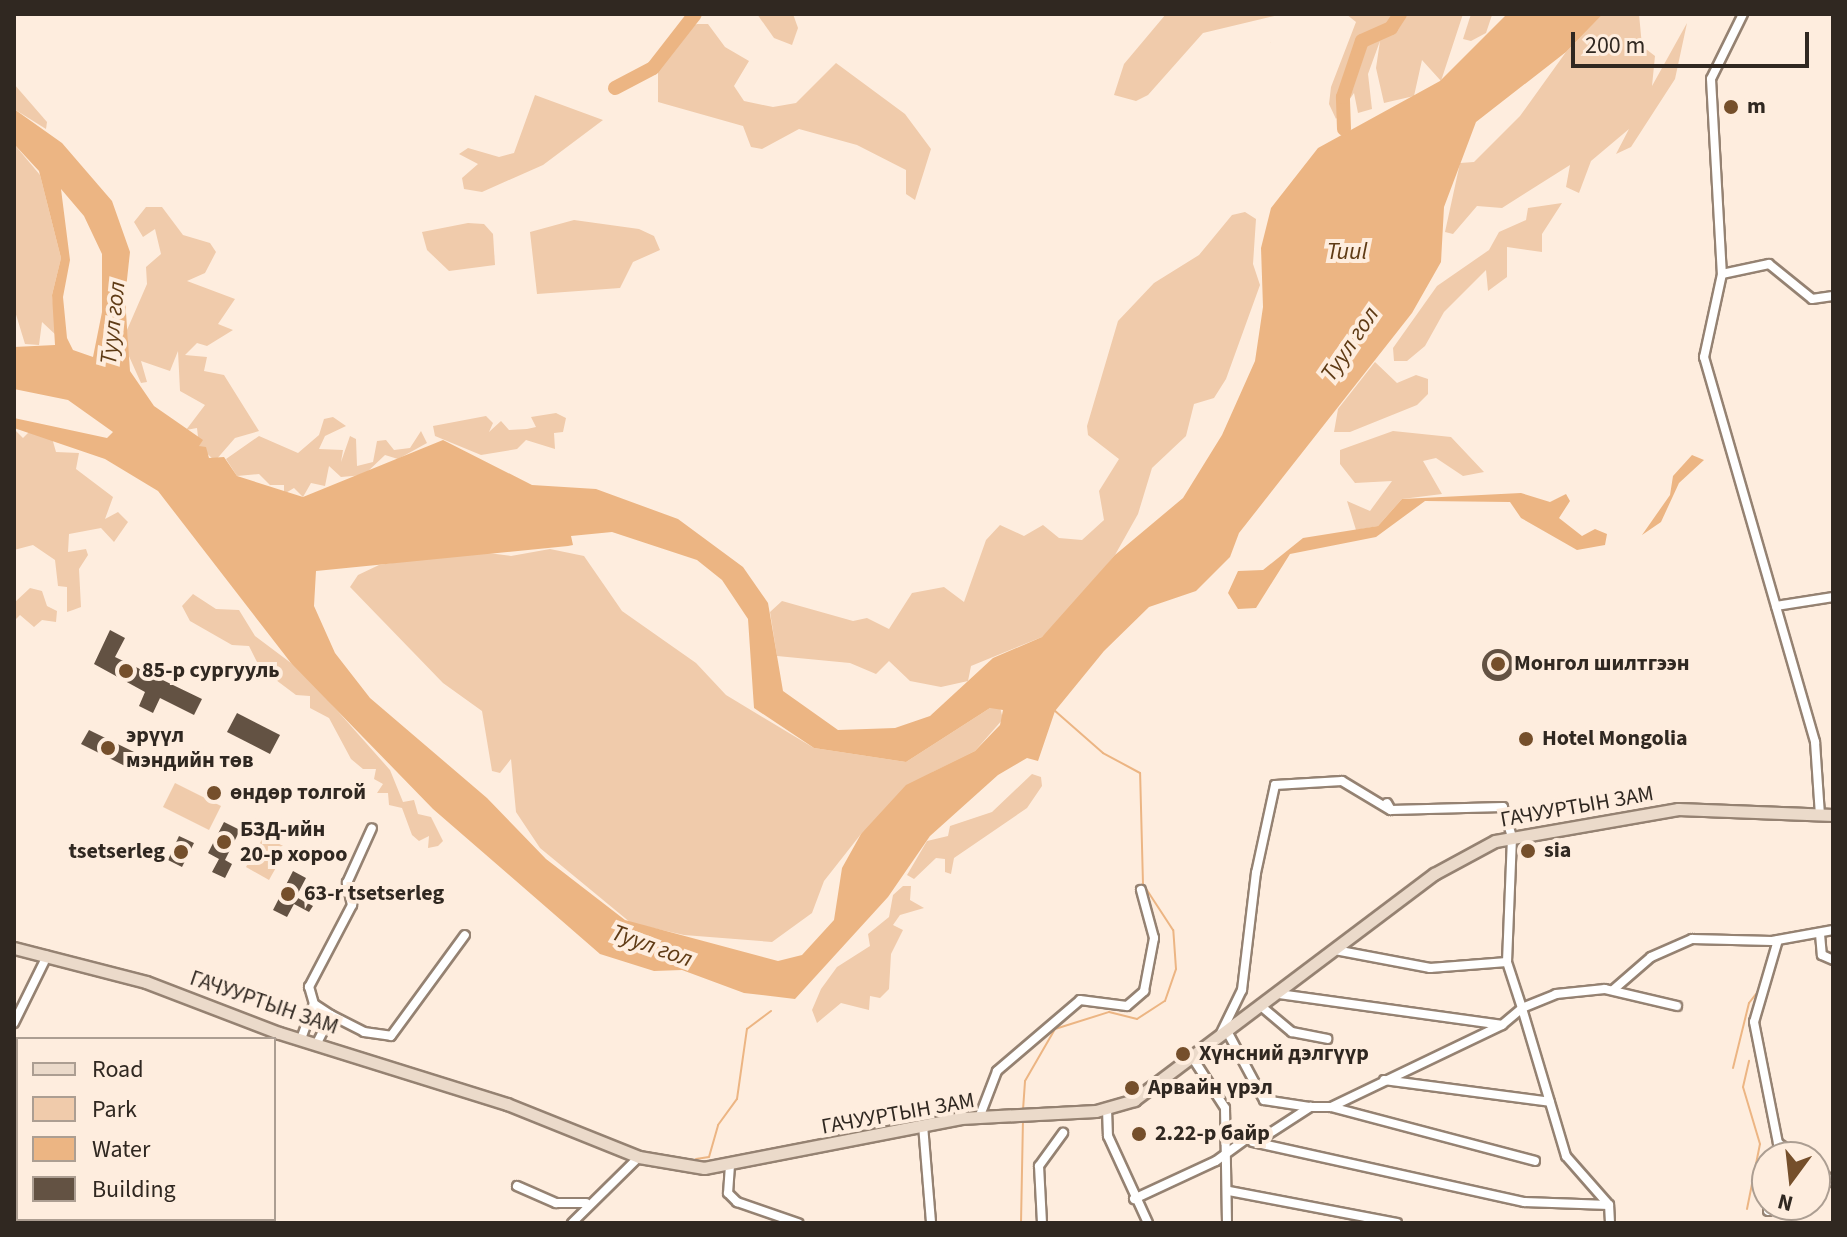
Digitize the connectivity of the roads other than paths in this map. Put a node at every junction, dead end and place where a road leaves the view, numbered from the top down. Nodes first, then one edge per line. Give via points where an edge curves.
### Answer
1 (1743, 14) edge
2 (1722, 274) junction
3 (1833, 296) edge
4 (1833, 597) edge
5 (1776, 606) junction
6 (1820, 815) junction
7 (1833, 815) edge
8 (372, 828) dead end
9 (1512, 837) junction
10 (1141, 890) dead end
11 (1833, 930) edge
12 (1820, 934) junction
13 (465, 935) dead end
14 (1778, 940) junction
15 (14, 948) edge
16 (1335, 950) junction
17 (47, 956) junction
18 (1833, 960) edge
19 (1507, 962) junction
20 (1613, 990) junction
21 (1279, 994) junction
22 (314, 1004) junction
23 (1677, 1006) dead end
24 (1262, 1007) junction
25 (1522, 1008) junction
26 (331, 1015) junction
27 (14, 1023) edge
28 (1502, 1025) junction
29 (1224, 1036) junction
30 (301, 1039) junction
31 (1327, 1039) dead end
32 (317, 1043) junction
33 (1194, 1060) junction
34 (1384, 1080) junction
35 (1550, 1102) junction
36 (1310, 1107) junction
37 (1331, 1107) junction
38 (1107, 1109) junction
39 (979, 1118) junction
40 (923, 1125) junction
41 (1063, 1133) dead end
42 (1245, 1140) junction
43 (1778, 1141) edge
44 (1228, 1148) junction
45 (639, 1157) junction
46 (1535, 1161) dead end
47 (730, 1165) junction
48 (517, 1186) dead end
49 (1229, 1191) junction
50 (1134, 1199) junction
51 (576, 1203) junction
52 (586, 1203) junction
53 (1609, 1205) junction
54 (570, 1223) edge
55 (798, 1223) edge
56 (931, 1223) edge
57 (1042, 1223) edge
58 (1148, 1223) edge
59 (1227, 1223) edge
60 (1397, 1223) edge
61 (1610, 1223) edge

1 - 2 street via 1711,79
2 - 3 street via 1769,264 1812,299
2 - 5 street via 1704,357
4 - 5 street
5 - 6 street via 1815,742
6 - 7 main road, ГАЧУУРТЫН ЗАМ
6 - 9 main road, ГАЧУУРТЫН ЗАМ via 1678,809
8 - 22 street via 347,883 352,905 309,987
9 - 16 main road, ГАЧУУРТЫН ЗАМ via 1434,874
9 - 19 street
9 - 29 street via 1503,807 1493,803 1389,806 1342,781 1275,785 1256,873 1242,990
10 - 39 street via 1154,938 1144,991 1127,1006 1080,1000 997,1071
11 - 12 street
12 - 14 street
12 - 18 street via 1822,955
13 - 26 street via 391,1036 364,1032
14 - 20 street via 1692,939 1651,957
14 - 43 street via 1754,1022
15 - 17 main road, ГАЧУУРТЫН ЗАМ
16 - 19 street via 1430,968
16 - 21 main road, ГАЧУУРТЫН ЗАМ
17 - 27 street
17 - 30 main road, ГАЧУУРТЫН ЗАМ via 146,982
19 - 25 street
20 - 23 street
20 - 25 street via 1556,994
21 - 24 main road, ГАЧУУРТЫН ЗАМ
21 - 28 street
22 - 26 street
22 - 30 street
24 - 29 main road, ГАЧУУРТЫН ЗАМ
24 - 31 street via 1292,1032
25 - 28 street
25 - 35 street
26 - 32 street
28 - 34 street
29 - 33 main road, ГАЧУУРТЫН ЗАМ
29 - 36 street via 1264,1100
30 - 32 main road, ГАЧУУРТЫН ЗАМ
32 - 45 main road, ГАЧУУРТЫН ЗАМ via 507,1104
33 - 38 main road, ГАЧУУРТЫН ЗАМ via 1134,1100
33 - 44 street via 1225,1108
34 - 35 street
34 - 37 street
35 - 53 street via 1566,1156
36 - 37 street
36 - 42 street via 1261,1139
37 - 46 street
38 - 39 main road, ГАЧУУРТЫН ЗАМ
38 - 50 street via 1108,1136
39 - 40 main road, ГАЧУУРТЫН ЗАМ
40 - 47 main road, ГАЧУУРТЫН ЗАМ
40 - 56 street
41 - 57 street via 1039,1166
42 - 44 street
42 - 53 street via 1524,1202
44 - 49 street
44 - 50 street via 1216,1161
45 - 47 main road, ГАЧУУРТЫН ЗАМ via 673,1165
45 - 52 street
47 - 55 street via 728,1193 737,1202
48 - 51 street via 539,1198
49 - 59 street
49 - 60 street
50 - 58 street
51 - 52 street
51 - 54 street
52 - 54 street
53 - 61 street

